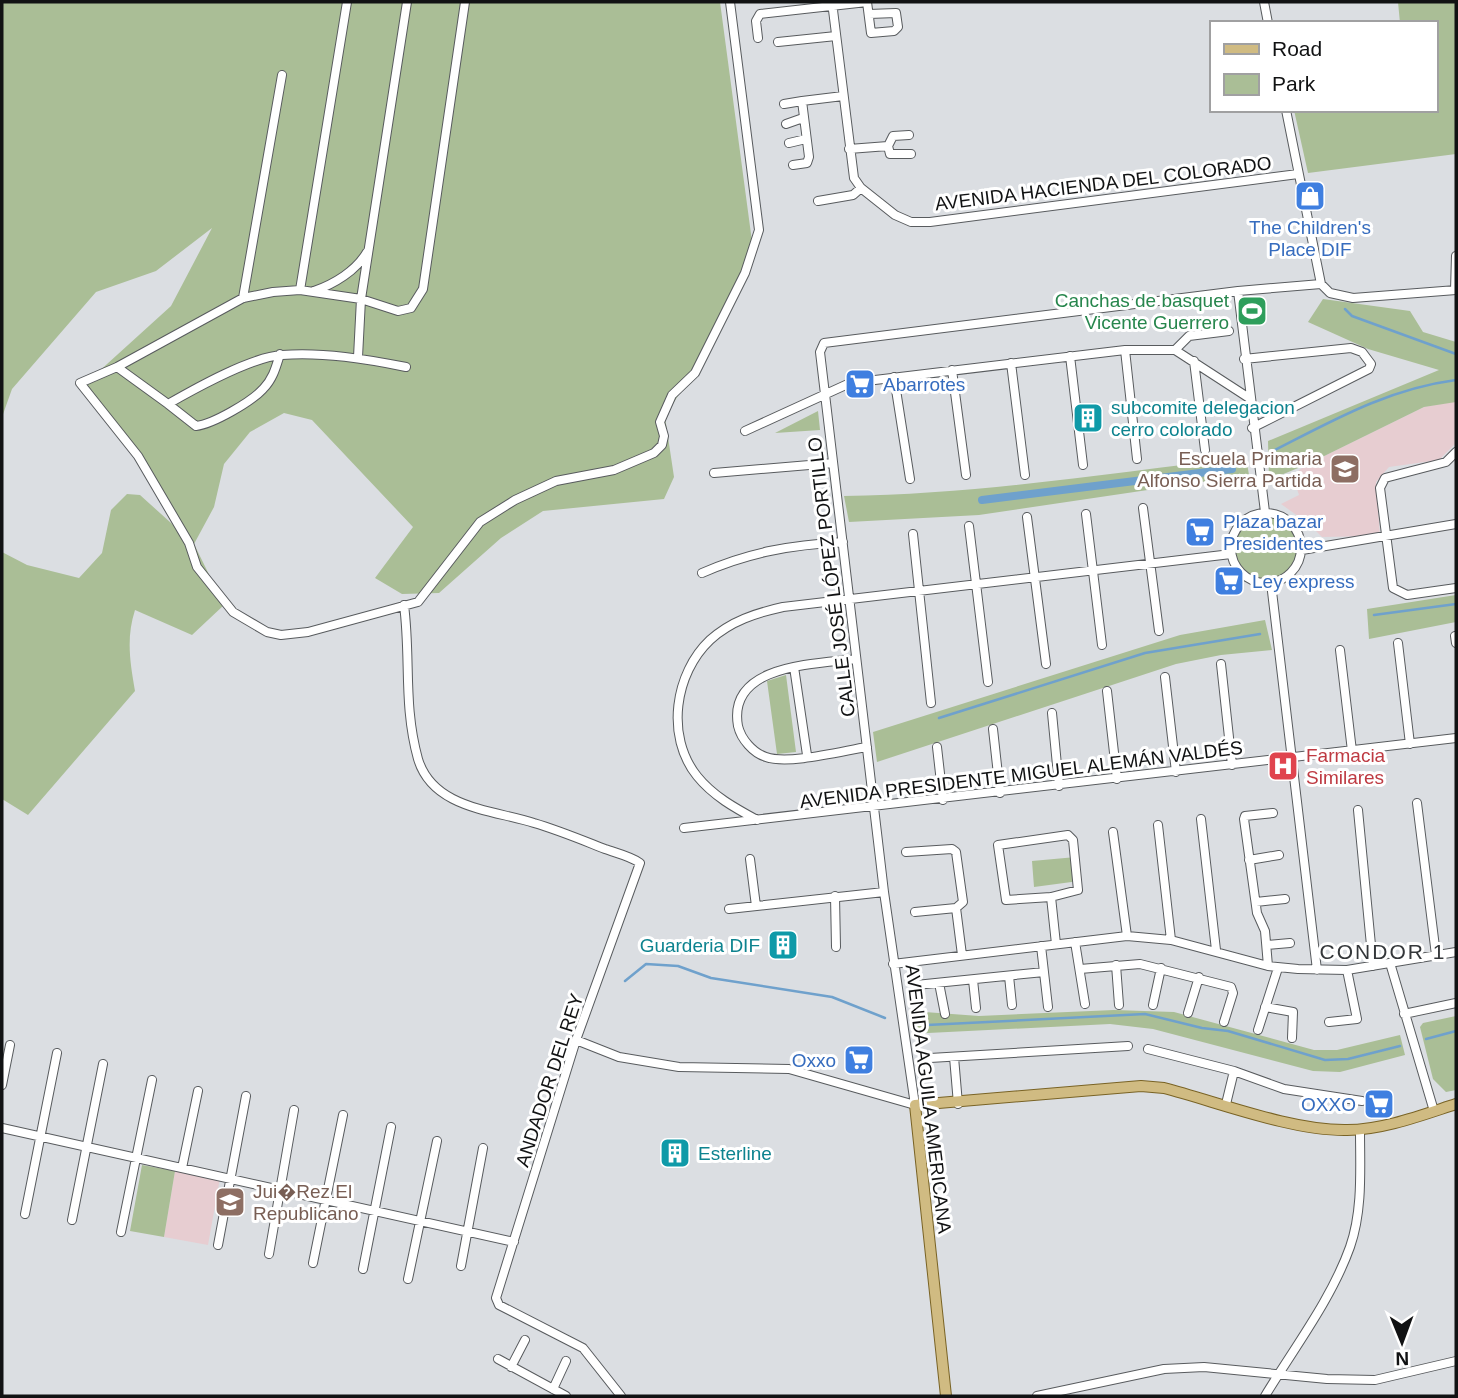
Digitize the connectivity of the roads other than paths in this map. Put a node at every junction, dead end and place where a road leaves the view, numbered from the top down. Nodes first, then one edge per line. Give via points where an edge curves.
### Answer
1 (347, 2) edge
2 (407, 2) edge
3 (465, 2) edge
4 (730, 2) edge
5 (1264, 2) edge
6 (832, 4) edge
7 (771, 6) edge
8 (869, 14) dead end
9 (1268, 21) edge
10 (836, 36) junction
11 (758, 38) dead end
12 (778, 42) dead end
13 (282, 75) dead end
14 (843, 96) junction
15 (802, 102) junction
16 (785, 104) dead end
17 (1286, 112) edge
18 (803, 118) junction
19 (786, 124) dead end
20 (909, 135) dead end
21 (806, 139) junction
22 (789, 143) dead end
23 (888, 146) junction
24 (849, 149) junction
25 (911, 154) dead end
26 (793, 165) dead end
27 (1298, 174) junction
28 (861, 188) junction
29 (818, 201) dead end
30 (369, 249) junction
31 (1456, 256) edge
32 (1321, 284) junction
33 (300, 290) junction
34 (1456, 290) edge
35 (1238, 291) junction
36 (313, 292) junction
37 (243, 299) junction
38 (361, 299) junction
39 (1229, 331) dead end
40 (1125, 350) junction
41 (1175, 350) junction
42 (280, 355) junction
43 (1070, 356) junction
44 (358, 357) junction
45 (1244, 359) junction
46 (1194, 361) junction
47 (1011, 363) junction
48 (117, 367) junction
49 (406, 367) dead end
50 (952, 370) junction
51 (894, 377) junction
52 (825, 393) junction
53 (1249, 398) junction
54 (168, 404) junction
55 (1252, 428) junction
56 (745, 431) dead end
57 (1205, 450) dead end
58 (1456, 452) edge
59 (1137, 459) dead end
60 (833, 463) junction
61 (1083, 465) dead end
62 (714, 473) dead end
63 (966, 475) dead end
64 (1025, 475) dead end
65 (910, 479) dead end
66 (1143, 508) dead end
67 (1265, 512) junction
68 (1086, 514) dead end
69 (1027, 517) dead end
70 (1456, 524) edge
71 (969, 526) dead end
72 (913, 534) dead end
73 (1385, 537) junction
74 (843, 542) junction
75 (1302, 550) junction
76 (1231, 554) junction
77 (1150, 564) junction
78 (1093, 570) junction
79 (702, 573) dead end
80 (1035, 578) junction
81 (1271, 583) junction
82 (976, 584) junction
83 (1456, 588) edge
84 (919, 592) junction
85 (849, 600) junction
86 (404, 605) junction
87 (1159, 631) dead end
88 (1455, 636) edge
89 (1398, 643) dead end
90 (1456, 643) edge
91 (1102, 645) dead end
92 (1340, 650) dead end
93 (856, 659) junction
94 (1046, 664) dead end
95 (1221, 664) dead end
96 (794, 667) junction
97 (1165, 677) dead end
98 (988, 682) dead end
99 (1107, 691) dead end
100 (931, 704) dead end
101 (1052, 713) dead end
102 (993, 729) dead end
103 (1456, 738) edge
104 (1410, 744) junction
105 (867, 747) junction
106 (937, 747) dead end
107 (1352, 751) junction
108 (807, 755) junction
109 (1293, 758) junction
110 (1232, 765) junction
111 (1176, 772) junction
112 (1117, 779) junction
113 (1059, 786) junction
114 (1000, 793) junction
115 (943, 800) junction
116 (1417, 803) dead end
117 (874, 807) junction
118 (1358, 810) dead end
119 (1273, 813) dead end
120 (1201, 819) dead end
121 (757, 820) junction
122 (1158, 825) dead end
123 (684, 828) dead end
124 (1114, 832) dead end
125 (906, 852) dead end
126 (1279, 855) dead end
127 (750, 859) dead end
128 (1249, 860) junction
129 (884, 892) junction
130 (835, 896) junction
131 (1051, 897) junction
132 (1285, 899) dead end
133 (1256, 902) junction
134 (756, 906) junction
135 (956, 908) junction
136 (729, 909) dead end
137 (915, 912) dead end
138 (1127, 936) junction
139 (1171, 940) junction
140 (1075, 942) junction
141 (1290, 943) dead end
142 (1056, 944) junction
143 (1267, 945) junction
144 (1041, 946) junction
145 (836, 947) dead end
146 (1216, 950) junction
147 (1456, 951) edge
148 (962, 955) junction
149 (1436, 955) junction
150 (1390, 963) junction
151 (893, 964) junction
152 (1116, 965) junction
153 (1268, 966) junction
154 (1373, 966) junction
155 (1161, 968) junction
156 (1278, 968) junction
157 (1080, 969) junction
158 (1317, 970) junction
159 (1347, 970) junction
160 (1044, 972) junction
161 (1009, 976) junction
162 (1199, 977) junction
163 (973, 980) junction
164 (939, 983) junction
165 (916, 985) dead end
166 (1084, 1003) dead end
167 (1456, 1003) edge
168 (1012, 1005) dead end
169 (1119, 1005) dead end
170 (1153, 1005) dead end
171 (1048, 1007) dead end
172 (1265, 1007) junction
173 (976, 1008) dead end
174 (1188, 1013) dead end
175 (944, 1014) dead end
176 (1404, 1014) junction
177 (1224, 1021) dead end
178 (1329, 1022) dead end
179 (1258, 1030) dead end
180 (1292, 1038) dead end
181 (576, 1040) junction
182 (10, 1045) dead end
183 (1128, 1046) dead end
184 (1149, 1049) dead end
185 (57, 1053) dead end
186 (954, 1057) junction
187 (930, 1058) dead end
188 (103, 1064) dead end
189 (1234, 1071) junction
190 (152, 1080) dead end
191 (2, 1085) edge
192 (198, 1091) dead end
193 (246, 1096) dead end
194 (1362, 1101) dead end
195 (958, 1104) junction
196 (1226, 1104) junction
197 (1456, 1104) edge
198 (915, 1105) junction
199 (294, 1110) dead end
200 (1434, 1111) junction
201 (343, 1115) dead end
202 (391, 1127) dead end
203 (2, 1128) edge
204 (1360, 1129) junction
205 (39, 1136) junction
206 (437, 1141) dead end
207 (86, 1146) junction
208 (483, 1148) dead end
209 (136, 1157) junction
210 (182, 1168) junction
211 (230, 1178) junction
212 (280, 1189) junction
213 (326, 1200) junction
214 (374, 1211) junction
215 (25, 1214) dead end
216 (72, 1220) dead end
217 (420, 1221) junction
218 (467, 1231) junction
219 (121, 1232) dead end
220 (514, 1242) junction
221 (218, 1245) dead end
222 (269, 1254) dead end
223 (313, 1263) dead end
224 (461, 1266) dead end
225 (363, 1269) dead end
226 (408, 1279) dead end
227 (525, 1340) dead end
228 (498, 1359) dead end
229 (566, 1361) dead end
230 (1456, 1361) edge
231 (511, 1367) junction
232 (1278, 1374) junction
233 (552, 1389) junction
234 (566, 1396) edge
235 (621, 1396) edge
236 (946, 1396) edge
237 (1037, 1396) edge
238 (1265, 1396) edge

1 - 33 street
2 - 30 street
3 - 38 street via 423,289 406,310
4 - 86 street via 759,230 745,274 695,373 672,395 660,422 662,445 614,470 556,481 515,500 480,522 426,594 418,602
5 - 9 street
6 - 7 street
6 - 8 street via 867,2
6 - 10 street
7 - 11 street via 756,21
10 - 12 street
10 - 14 street
13 - 37 street
14 - 15 street
14 - 24 street
15 - 16 street
15 - 18 street
17 - 27 street
18 - 19 street
18 - 21 street
20 - 23 street via 892,136
21 - 22 street
21 - 26 street via 807,163
23 - 24 street
23 - 25 street via 890,154
24 - 28 street via 854,178
27 - 28 street, AVENIDA HACIENDA DEL COLORADO via 930,222 911,222 895,215
27 - 32 street
28 - 29 street via 853,195
30 - 36 street via 335,282
30 - 38 street
31 - 34 street
32 - 34 street via 1330,293 1353,298
32 - 35 street
33 - 36 street
33 - 37 street
35 - 45 street
35 - 52 street, CALLE JOSÉ LÓPEZ PORTILLO via 824,343 820,352
36 - 38 street
37 - 48 street
38 - 44 street
39 - 41 street via 1189,335
40 - 41 street
40 - 43 street
40 - 59 street
41 - 46 street
42 - 44 street
42 - 54 street via 231,371
42 - 54 street via 262,390 209,424 196,425
43 - 47 street
43 - 61 street
44 - 49 street
45 - 53 street
45 - 55 street via 1351,348 1362,352 1371,364
46 - 53 street
46 - 57 street
47 - 50 street
47 - 64 street
48 - 54 street
48 - 86 street via 80,383 138,456 189,543 197,567 233,612 281,635
50 - 51 street
50 - 63 street
51 - 52 street via 850,383
51 - 65 street
52 - 56 street
52 - 60 street, CALLE JOSÉ LÓPEZ PORTILLO
53 - 55 street
55 - 67 street
58 - 73 street via 1446,462 1385,478
60 - 62 street
60 - 74 street, CALLE JOSÉ LÓPEZ PORTILLO
66 - 77 street
67 - 75 street via 1292,523
67 - 76 street via 1239,525
68 - 78 street
69 - 80 street
70 - 73 street
71 - 82 street
72 - 84 street
73 - 75 street
73 - 83 street via 1390,581 1398,593
74 - 79 street via 767,550
74 - 85 street, CALLE JOSÉ LÓPEZ PORTILLO
75 - 81 street via 1295,568
76 - 77 street
76 - 81 street via 1245,576
77 - 78 street
77 - 87 street
78 - 80 street
78 - 91 street
80 - 82 street
80 - 94 street
81 - 109 street
82 - 84 street
82 - 98 street
84 - 85 street
84 - 100 street
85 - 93 street, CALLE JOSÉ LÓPEZ PORTILLO
85 - 121 street via 783,607 737,621 711,639 690,664 677,714 688,762 718,796
86 - 181 street, ANDADOR DEL REY via 407,706 427,780 484,813 532,822 640,866
88 - 90 street
89 - 104 street
92 - 107 street
93 - 96 street
93 - 105 street, CALLE JOSÉ LÓPEZ PORTILLO
95 - 110 street
96 - 108 street
96 - 108 street via 758,679 744,691 737,709 738,729 749,746 766,757
97 - 111 street
99 - 112 street
101 - 113 street
102 - 114 street
103 - 104 street, AVENIDA PRESIDENTE MIGUEL ALEMÁN VALDÉS
104 - 107 street, AVENIDA PRESIDENTE MIGUEL ALEMÁN VALDÉS
105 - 108 street
105 - 117 street, CALLE JOSÉ LÓPEZ PORTILLO
106 - 115 street
107 - 109 street, AVENIDA PRESIDENTE MIGUEL ALEMÁN VALDÉS
109 - 110 street, AVENIDA PRESIDENTE MIGUEL ALEMÁN VALDÉS
109 - 158 street
110 - 111 street, AVENIDA PRESIDENTE MIGUEL ALEMÁN VALDÉS
111 - 112 street, AVENIDA PRESIDENTE MIGUEL ALEMÁN VALDÉS
112 - 113 street, AVENIDA PRESIDENTE MIGUEL ALEMÁN VALDÉS
113 - 114 street, AVENIDA PRESIDENTE MIGUEL ALEMÁN VALDÉS
114 - 115 street, AVENIDA PRESIDENTE MIGUEL ALEMÁN VALDÉS
115 - 117 street, AVENIDA PRESIDENTE MIGUEL ALEMÁN VALDÉS
116 - 149 street
117 - 121 street, AVENIDA PRESIDENTE MIGUEL ALEMÁN VALDÉS
117 - 129 street, AVENIDA AGUILA AMERICANA
118 - 154 street
119 - 128 street via 1245,816
120 - 146 street
121 - 123 street, AVENIDA PRESIDENTE MIGUEL ALEMÁN VALDÉS
122 - 139 street
124 - 138 street
125 - 135 street via 955,850 963,899
126 - 128 street
127 - 134 street
128 - 133 street
129 - 130 street
129 - 151 street, AVENIDA AGUILA AMERICANA
130 - 134 street
130 - 145 street
131 - 131 street via 1074,893 1079,887 1072,837 998,845 1006,900
131 - 142 street
132 - 133 street
133 - 143 street
134 - 136 street
135 - 137 street
135 - 148 street
138 - 139 street
138 - 140 street
139 - 146 street
140 - 142 street
140 - 157 street
141 - 143 street
142 - 144 street
143 - 153 street
144 - 148 street
144 - 160 street
146 - 153 street
147 - 149 street
148 - 151 street
149 - 150 street
150 - 154 street
150 - 176 street
151 - 198 street, AVENIDA AGUILA AMERICANA
152 - 155 street
152 - 157 street
152 - 169 street
153 - 156 street
154 - 159 street
155 - 162 street
155 - 170 street
156 - 158 street
156 - 172 street
157 - 166 street
158 - 159 street
159 - 178 street via 1357,1019
160 - 161 street
160 - 171 street
161 - 163 street
161 - 168 street
162 - 174 street
162 - 177 street via 1231,987
163 - 164 street
163 - 173 street
164 - 165 street
164 - 175 street
167 - 176 street
172 - 179 street
172 - 180 street via 1293,1012
176 - 200 street
181 - 198 street via 619,1057 679,1067 789,1069
181 - 220 street, ANDADOR DEL REY
182 - 191 street
183 - 186 street
184 - 189 street
185 - 205 street
186 - 187 street
186 - 195 street
188 - 207 street
189 - 194 street via 1284,1089
189 - 196 street
190 - 209 street
192 - 210 street
193 - 211 street
195 - 196 main road via 1141,1086
195 - 198 main road
196 - 204 main road via 1304,1126
197 - 200 main road
198 - 236 main road, AVENIDA AGUILA AMERICANA
199 - 212 street
200 - 204 main road
201 - 213 street
202 - 214 street
203 - 205 street
204 - 232 street via 1360,1190 1350,1246
205 - 207 street
205 - 215 street
206 - 217 street
207 - 209 street
207 - 216 street
208 - 218 street
209 - 210 street
209 - 219 street
210 - 211 street
211 - 212 street
211 - 221 street
212 - 213 street
212 - 222 street
213 - 214 street
213 - 223 street
214 - 217 street
214 - 225 street
217 - 218 street
217 - 226 street
218 - 220 street
218 - 224 street
220 - 235 street, ANDADOR DEL REY via 496,1298 499,1305 583,1348
227 - 231 street
228 - 231 street
229 - 233 street
230 - 232 street via 1375,1380
231 - 233 street
232 - 237 street via 1204,1367 1164,1369
232 - 238 street
233 - 234 street

